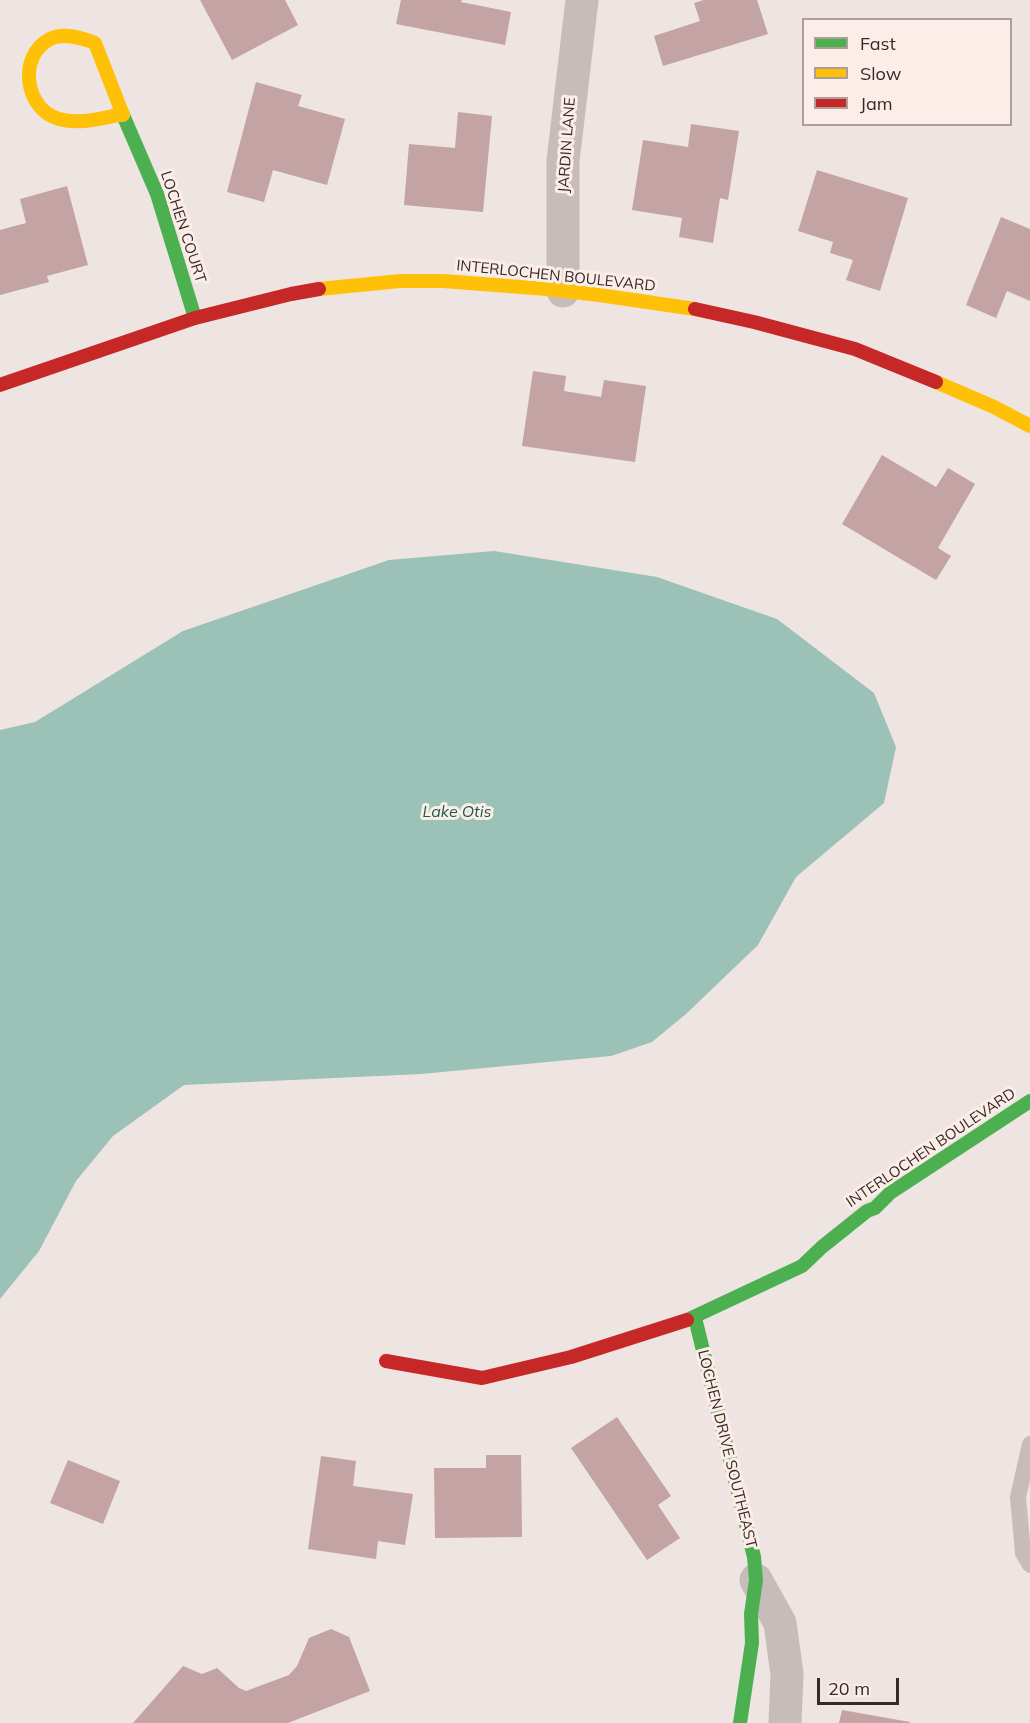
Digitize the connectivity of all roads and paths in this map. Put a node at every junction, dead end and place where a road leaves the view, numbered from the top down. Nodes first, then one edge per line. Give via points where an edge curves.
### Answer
1 (582, 0) edge
2 (123, 114) junction
3 (563, 291) junction
4 (195, 318) junction
5 (0, 385) edge
6 (1030, 426) edge
7 (1030, 1101) edge
8 (695, 1318) junction
9 (386, 1361) dead end
10 (1030, 1444) edge
11 (1030, 1565) edge
12 (756, 1580) junction
13 (740, 1723) edge
14 (785, 1723) edge

1 - 3 street, JARDIN LANE via 563,160
2 - 2 street, LOCHEN COURT via 95,43 66,36 50,39 30,62 29,90 35,104 49,116 91,122
2 - 4 street, LOCHEN COURT via 157,194
3 - 4 street, INTERLOCHEN BOULEVARD via 443,281 369,283 291,294
3 - 6 street, INTERLOCHEN BOULEVARD via 655,302 738,318 857,349 1003,410
4 - 5 street, INTERLOCHEN BOULEVARD
7 - 8 street, INTERLOCHEN BOULEVARD via 890,1193 802,1266
8 - 9 street, INTERLOCHEN BOULEVARD via 571,1357 482,1378
8 - 12 street, LOCHEN DRIVE SOUTHEAST via 754,1557
10 - 11 lane via 1018,1497 1023,1553
12 - 13 street, LOCHEN DRIVE SOUTHEAST via 752,1643
12 - 14 street, LOCHEN DRIVE SOUTHEAST via 780,1623 788,1674

